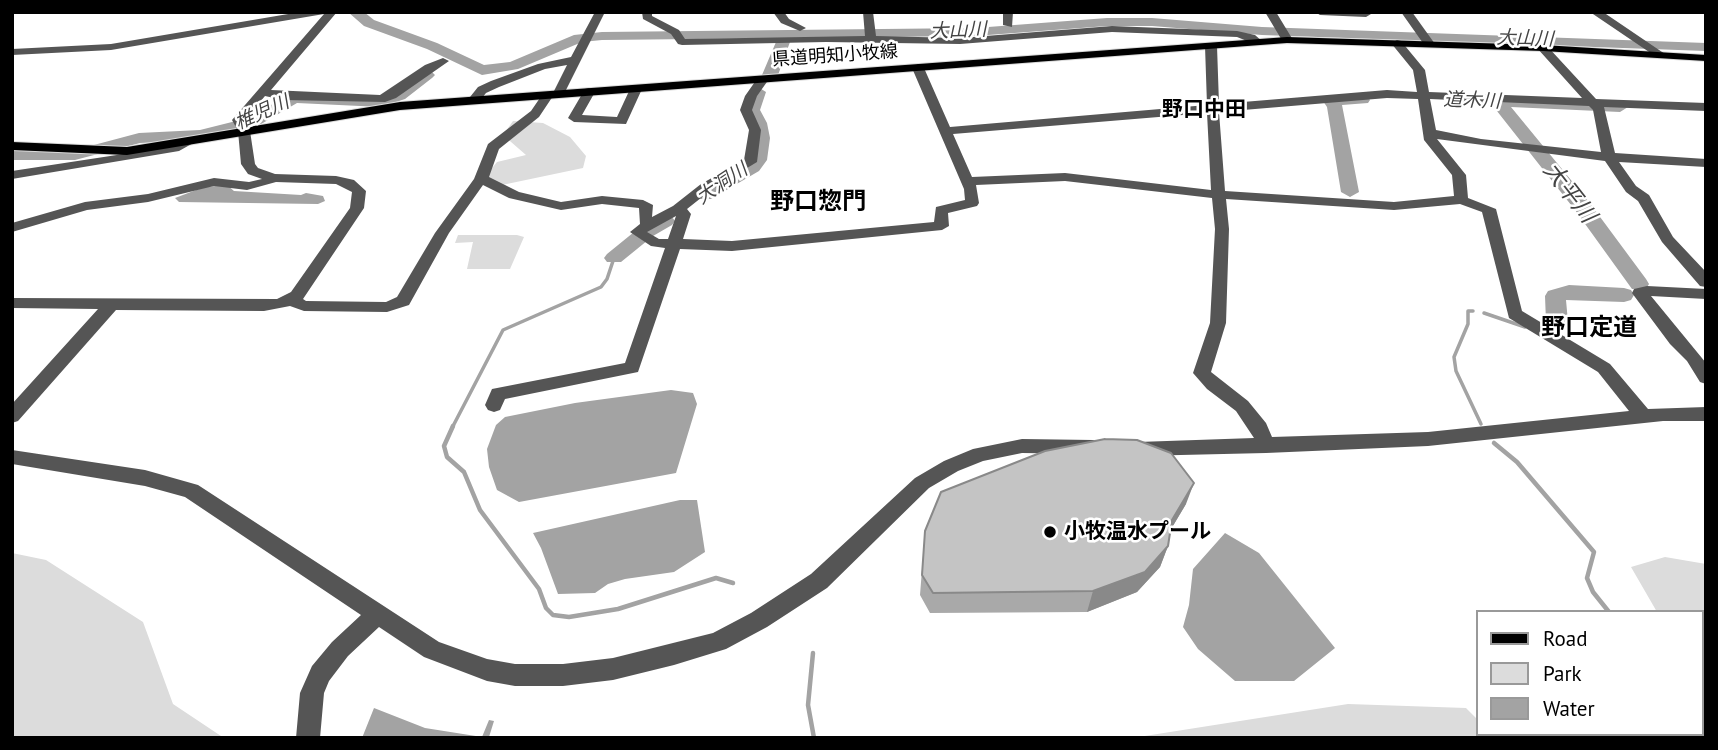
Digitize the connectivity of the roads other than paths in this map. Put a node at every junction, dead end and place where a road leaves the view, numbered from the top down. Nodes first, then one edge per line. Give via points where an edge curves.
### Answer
1 (321, 12) edge
2 (332, 12) edge
3 (600, 12) edge
4 (647, 12) edge
5 (778, 12) edge
6 (868, 12) edge
7 (1008, 12) edge
8 (1320, 12) edge
9 (1406, 12) edge
10 (1595, 12) edge
11 (1271, 13) edge
12 (1366, 14) dead end
13 (1008, 25) dead end
14 (800, 28) dead end
15 (871, 36) junction
16 (1285, 38) junction
17 (1425, 39) junction
18 (1257, 42) junction
19 (1397, 43) junction
20 (1211, 47) junction
21 (1543, 48) junction
22 (12, 52) edge
23 (1656, 52) junction
24 (1706, 58) edge
25 (575, 60) junction
26 (443, 61) dead end
27 (918, 68) junction
28 (763, 79) junction
29 (636, 89) junction
30 (262, 92) junction
31 (589, 92) junction
32 (553, 94) junction
33 (1424, 96) junction
34 (474, 100) junction
35 (1596, 105) junction
36 (1706, 107) edge
37 (1213, 109) junction
38 (242, 128) junction
39 (944, 131) junction
40 (1432, 133) junction
41 (188, 142) junction
42 (12, 146) edge
43 (1609, 157) junction
44 (1706, 163) edge
45 (12, 175) edge
46 (273, 178) junction
47 (481, 179) junction
48 (966, 181) junction
49 (1217, 193) junction
50 (1461, 200) junction
51 (678, 209) junction
52 (12, 228) edge
53 (644, 232) junction
54 (673, 243) junction
55 (1706, 282) edge
56 (1706, 294) edge
57 (291, 300) junction
58 (12, 303) edge
59 (112, 304) junction
60 (1706, 378) edge
61 (494, 405) dead end
62 (1706, 414) edge
63 (12, 416) edge
64 (1644, 416) junction
65 (1266, 446) junction
66 (12, 457) edge
67 (378, 613) junction
68 (308, 738) edge

1 - 22 street via 111,47
2 - 30 street
3 - 25 street
4 - 15 street via 647,17 693,42
5 - 14 street
6 - 15 street
7 - 13 street
8 - 12 street
9 - 17 street
10 - 23 street
11 - 16 street
15 - 18 street via 971,40 1112,29 1237,34
16 - 18 main road, 県道明知小牧線
16 - 19 main road, 県道明知小牧線
17 - 19 main road, 県道明知小牧線
17 - 21 main road, 県道明知小牧線
18 - 20 main road, 県道明知小牧線
19 - 33 street via 1417,66
20 - 27 main road, 県道明知小牧線
20 - 37 street
21 - 23 main road, 県道明知小牧線
21 - 35 street
23 - 24 main road, 県道明知小牧線
25 - 32 street
25 - 34 street via 542,66 495,84
26 - 30 street via 381,99
27 - 28 main road, 県道明知小牧線
27 - 39 street
28 - 29 main road, 県道明知小牧線
28 - 51 street via 747,110 755,130 750,162
29 - 31 main road, 県道明知小牧線
29 - 31 street via 621,121 574,118
30 - 38 street via 238,120
31 - 32 main road, 県道明知小牧線
32 - 34 main road, 県道明知小牧線
32 - 47 street via 494,147
33 - 35 street
33 - 37 street via 1387,94
33 - 40 street
34 - 38 main road, 県道明知小牧線
35 - 36 street
35 - 43 street
37 - 39 street
37 - 49 street
38 - 41 main road, 県道明知小牧線
38 - 46 street via 248,164 253,171
39 - 48 street
40 - 43 street
40 - 50 street via 1431,140 1459,175
41 - 42 main road, 県道明知小牧線 via 101,151
41 - 45 street via 143,155
43 - 44 street
43 - 55 street via 1631,190 1644,198 1667,239
46 - 52 street via 247,186 214,182 148,198 85,206
46 - 57 street via 336,180 359,191 357,208 302,291
47 - 53 street via 514,195 561,206 602,200 643,204
47 - 57 street via 442,233 403,301 387,307 304,306
48 - 49 street via 1065,177
48 - 54 street via 972,203 941,210 942,226 732,246
49 - 50 street via 1394,206
49 - 65 street via 1222,229 1218,323 1202,373 1242,406
50 - 64 street via 1489,209 1515,314 1604,368
51 - 53 street
51 - 54 street via 684,214
53 - 54 street via 656,243
54 - 61 street via 632,368 498,394
56 - 60 street via 1640,293
57 - 59 street via 264,306
58 - 59 street
59 - 63 street
62 - 64 street
64 - 65 street via 1428,439
65 - 67 street via 1022,446 980,454 922,483 839,564 795,599 718,642 614,668 563,675 496,672 432,650
66 - 67 street via 145,478 191,491
67 - 68 street via 320,674 312,693

